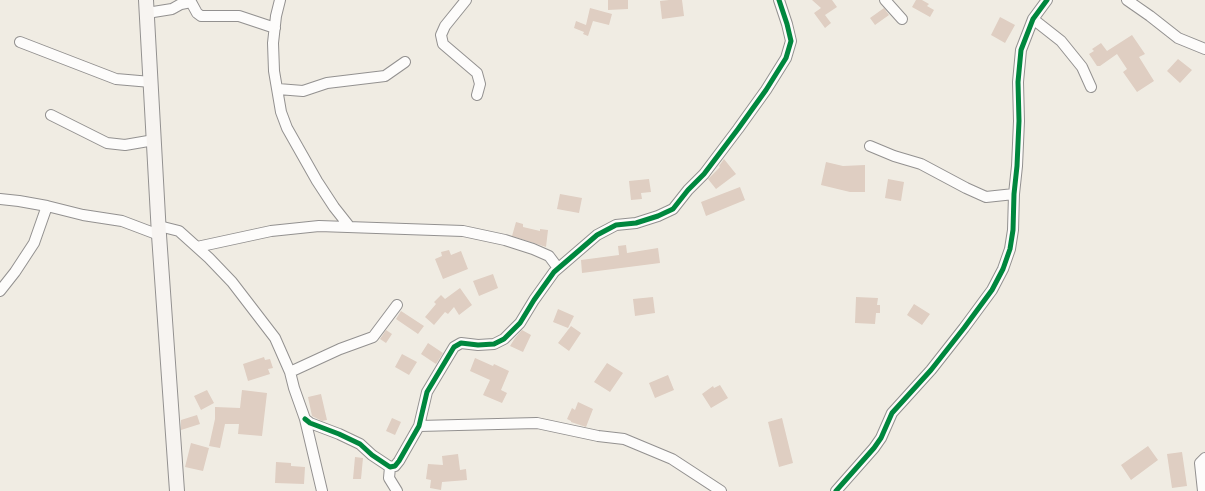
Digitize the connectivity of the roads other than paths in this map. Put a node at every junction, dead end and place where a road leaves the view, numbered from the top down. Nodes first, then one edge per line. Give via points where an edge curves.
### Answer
1 (280, 0) edge
2 (466, 0) edge
3 (779, 0) edge
4 (885, 0) edge
5 (1047, 0) edge
6 (1127, 0) edge
7 (147, 7) edge
8 (902, 19) dead end
9 (1033, 19) junction
10 (275, 28) junction
11 (20, 42) dead end
12 (1205, 49) edge
13 (405, 62) dead end
14 (151, 82) junction
15 (1091, 87) dead end
16 (278, 89) junction
17 (477, 95) dead end
18 (51, 115) dead end
19 (154, 140) junction
20 (870, 146) dead end
21 (1014, 194) junction
22 (0, 199) edge
23 (47, 206) junction
24 (349, 226) junction
25 (159, 231) junction
26 (197, 246) junction
27 (558, 268) junction
28 (0, 291) edge
29 (397, 305) dead end
30 (290, 372) junction
31 (305, 419) junction
32 (419, 426) junction
33 (1205, 458) edge
34 (390, 467) junction
35 (177, 491) edge
36 (322, 491) edge
37 (397, 491) edge
38 (721, 491) edge
39 (836, 491) edge
40 (1203, 491) edge

1 - 10 street
2 - 17 street via 441,35 443,44 478,73 480,84
3 - 27 street via 791,41 786,58 766,90 704,174 673,209 636,223 616,225 597,235
4 - 8 street
5 - 9 street
6 - 12 street via 1178,38
7 - 10 street via 172,9 191,2 201,16 239,16
7 - 14 main road
9 - 15 street via 1061,40 1082,67
9 - 21 street via 1021,50 1018,82 1020,121
10 - 16 street via 274,71
11 - 14 street via 116,79
13 - 16 street via 385,76 328,83 303,91
14 - 19 main road
16 - 24 street via 281,112 287,128 317,181
18 - 19 street via 107,143 125,145
19 - 25 main road
20 - 21 street via 922,164 986,197
21 - 39 street via 1010,249 992,290 931,370 892,413 882,438
22 - 23 street
23 - 25 street
23 - 28 street via 34,243
24 - 26 street via 270,231
24 - 27 street via 464,231 533,249 549,256
25 - 26 street via 179,231
25 - 35 main road
26 - 30 street via 232,282 275,338
27 - 32 street via 520,323 504,339 494,344 460,343 454,348 427,392
29 - 30 street via 373,337
30 - 31 street
31 - 34 street via 360,444
31 - 36 street
32 - 34 street via 399,461
32 - 38 street via 537,423 624,439 672,459
33 - 40 street via 1200,463
34 - 37 street via 389,478

